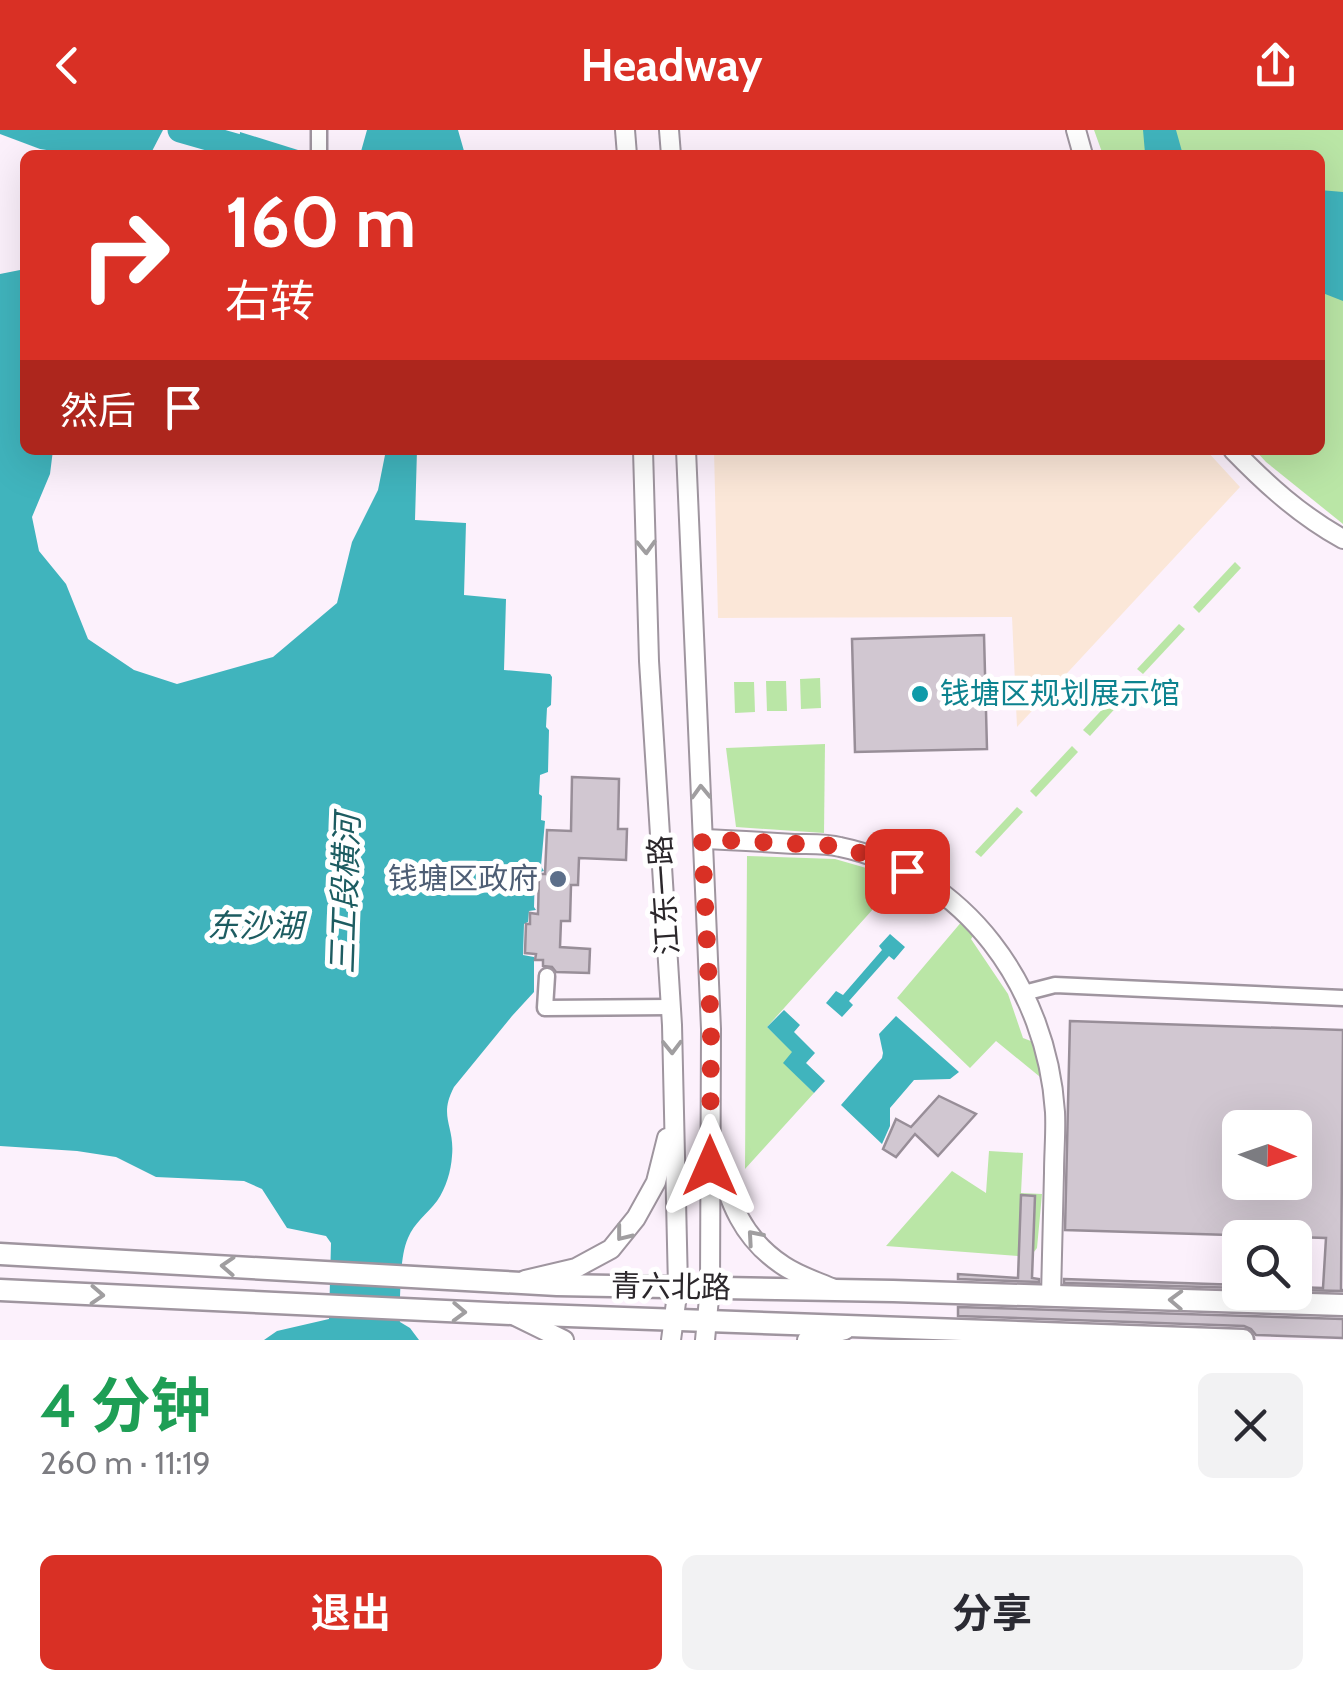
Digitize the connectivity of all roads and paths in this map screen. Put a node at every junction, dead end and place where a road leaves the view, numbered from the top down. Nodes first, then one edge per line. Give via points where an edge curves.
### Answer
1 (643, 455) edge
2 (686, 455) edge
3 (1238, 455) edge
4 (1343, 539) edge
5 (702, 839) junction
6 (547, 976) dead end
7 (1024, 992) junction
8 (1343, 998) edge
9 (670, 1007) junction
10 (674, 1113) junction
11 (710, 1135) junction
12 (0, 1254) edge
13 (512, 1283) junction
14 (678, 1287) junction
15 (710, 1288) junction
16 (0, 1290) edge
17 (834, 1290) junction
18 (1051, 1296) junction
19 (1343, 1305) edge
20 (512, 1314) junction
21 (853, 1328) junction
22 (673, 1330) edge
23 (706, 1331) edge
24 (564, 1340) edge
25 (807, 1340) edge
26 (1243, 1340) edge

1 -> 9 main road, 江东一路
5 -> 2 main road, 江东一路
3 - 4 main road via 1310,520
5 - 7 main road via 838,846 907,871 968,914
5 - 11 main road, 江东一路
6 - 9 street via 545,1013
7 - 8 street via 1054,985
7 - 18 main road via 1043,1038 1055,1112
9 -> 10 main road, 江东一路
10 -> 13 main road via 656,1182 612,1249 576,1268
10 - 14 main road, 江东一路
11 - 15 main road, 江东一路
17 -> 11 main road via 785,1267 750,1238 730,1202
13 -> 12 main road, 青六北路
13 - 14 main road, 青六北路
14 - 15 main road, 青六北路
14 - 22 main road, 江东一路
15 - 17 main road, 青六北路
15 - 23 main road, 江东一路
16 -> 20 main road, 青六北路
17 - 18 main road, 青六北路
19 -> 18 main road, 青六北路
20 - 22 main road, 青六北路
20 - 24 main road
21 - 23 main road, 青六北路
21 - 25 main road
21 - 26 main road, 青六北路
22 - 23 main road, 青六北路

